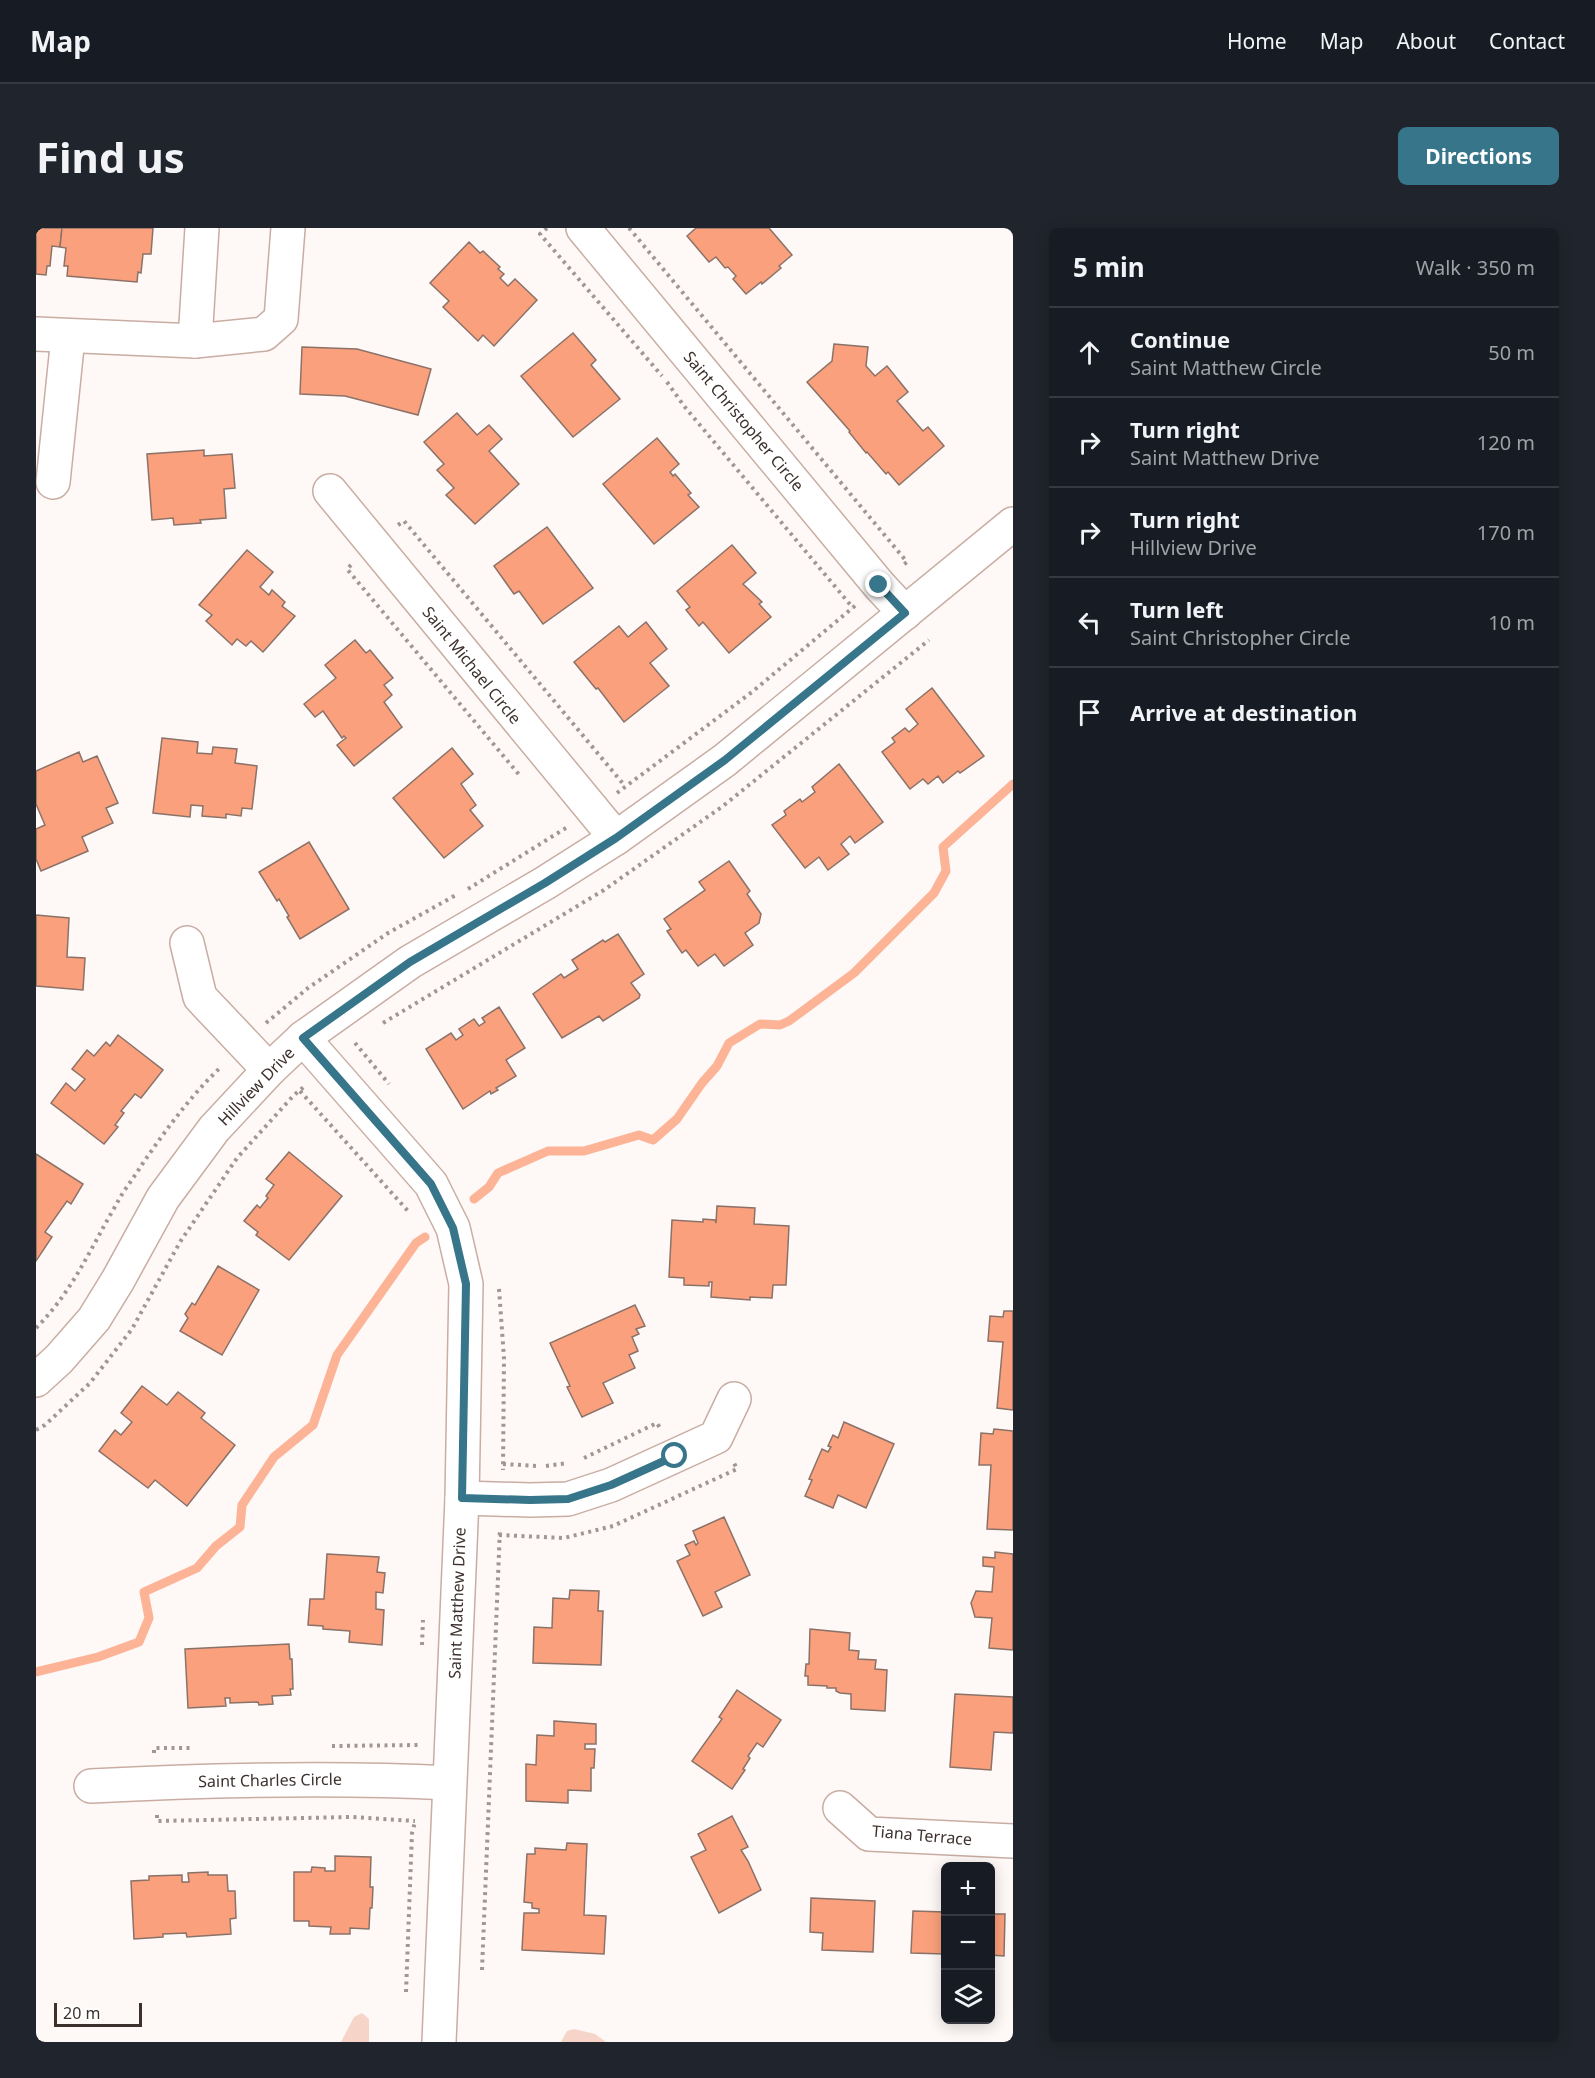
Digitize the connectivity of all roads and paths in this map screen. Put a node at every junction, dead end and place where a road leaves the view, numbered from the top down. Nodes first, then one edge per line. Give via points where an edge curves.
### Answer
1 (202, 228) edge
2 (288, 228) edge
3 (547, 228) edge
4 (584, 228) edge
5 (629, 228) edge
6 (36, 334) edge
7 (68, 337) junction
8 (195, 341) junction
9 (53, 482) dead end
10 (330, 492) dead end
11 (1013, 524) edge
12 (906, 562) dead end
13 (853, 608) dead end
14 (905, 613) junction
15 (929, 640) dead end
16 (616, 838) junction
17 (187, 943) dead end
18 (375, 1028) dead end
19 (303, 1038) junction
20 (361, 1038) dead end
21 (327, 1066) junction
22 (269, 1070) junction
23 (300, 1091) junction
24 (413, 1216) dead end
25 (36, 1380) edge
26 (734, 1399) dead end
27 (36, 1430) edge
28 (675, 1456) junction
29 (503, 1464) dead end
30 (462, 1498) junction
31 (423, 1609) dead end
32 (421, 1654) dead end
33 (418, 1745) dead end
34 (435, 1782) junction
35 (91, 1786) dead end
36 (840, 1808) dead end
37 (1013, 1841) edge
38 (406, 1992) dead end
39 (439, 2042) edge

1 - 8 street
2 - 8 street via 281,319 264,334
3 - 13 path via 540,234
4 - 14 street, Saint Christopher Circle
5 - 12 path
6 - 7 street
7 - 8 street
7 - 9 street
10 - 16 street, Saint Michael Circle
11 - 14 street, Hillview Drive
14 - 16 street, Hillview Drive via 725,760
15 - 18 path via 723,806 604,890
16 - 19 street, Hillview Drive via 410,962
17 - 22 street via 200,997
19 - 21 street, Saint Matthew Drive
19 - 22 street, Hillview Drive
20 - 21 path
21 - 23 path
21 - 30 street, Saint Matthew Drive via 431,1184 453,1228 466,1284
22 - 25 street, Hillview Drive via 214,1129 163,1198 94,1319
23 - 24 path
23 - 27 path via 237,1158 180,1242 132,1329 90,1383
26 - 28 street via 716,1437
28 - 29 path via 657,1424 586,1458 564,1464
28 - 30 street via 611,1485 568,1499
30 - 34 street, Saint Matthew Drive
31 - 32 path
33 - 34 path
34 - 35 street, Saint Charles Circle via 347,1779
34 - 38 path via 412,1833
34 - 39 street, Saint Matthew Drive
36 - 37 street, Tiana Terrace via 869,1834

